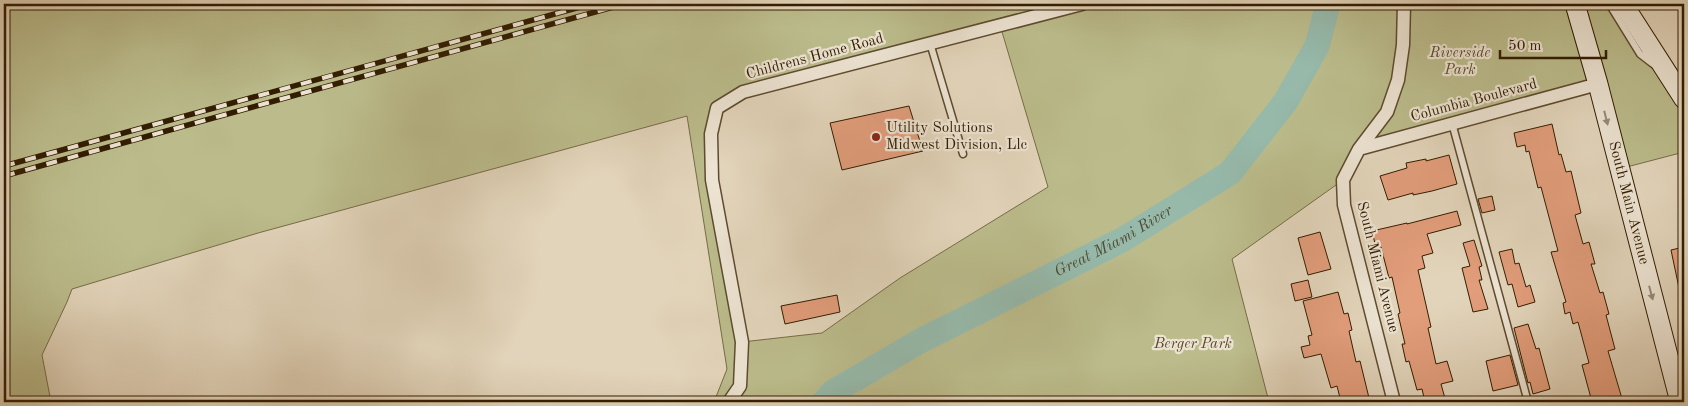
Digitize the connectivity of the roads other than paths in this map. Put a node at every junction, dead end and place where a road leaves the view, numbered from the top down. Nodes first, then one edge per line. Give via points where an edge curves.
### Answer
1 (1082, 4) edge
2 (1404, 4) edge
3 (1605, 4) edge
4 (1623, 4) edge
5 (1580, 7) edge
6 (930, 44) junction
7 (1669, 75) junction
8 (1598, 84) junction
9 (1684, 99) edge
10 (1452, 123) junction
11 (1359, 149) junction
12 (963, 154) dead end
13 (730, 402) edge
14 (1394, 402) edge
15 (1528, 402) edge
16 (1680, 402) edge

1 - 6 street, Childrens Home Road
2 - 11 street, South Miami Avenue via 1398,80 1387,112
3 - 7 lane via 1612,7 1640,54
4 - 7 main road
5 - 8 main road, South Main Avenue
6 - 12 lane
6 - 13 street, Childrens Home Road via 743,92 717,108 711,134 712,180 742,342 740,386
7 - 9 main road
8 - 10 street, Columbia Boulevard
8 -> 16 main road, South Main Avenue
10 - 11 street, Columbia Boulevard
10 - 15 lane
11 - 14 street, South Miami Avenue via 1343,180 1344,205

